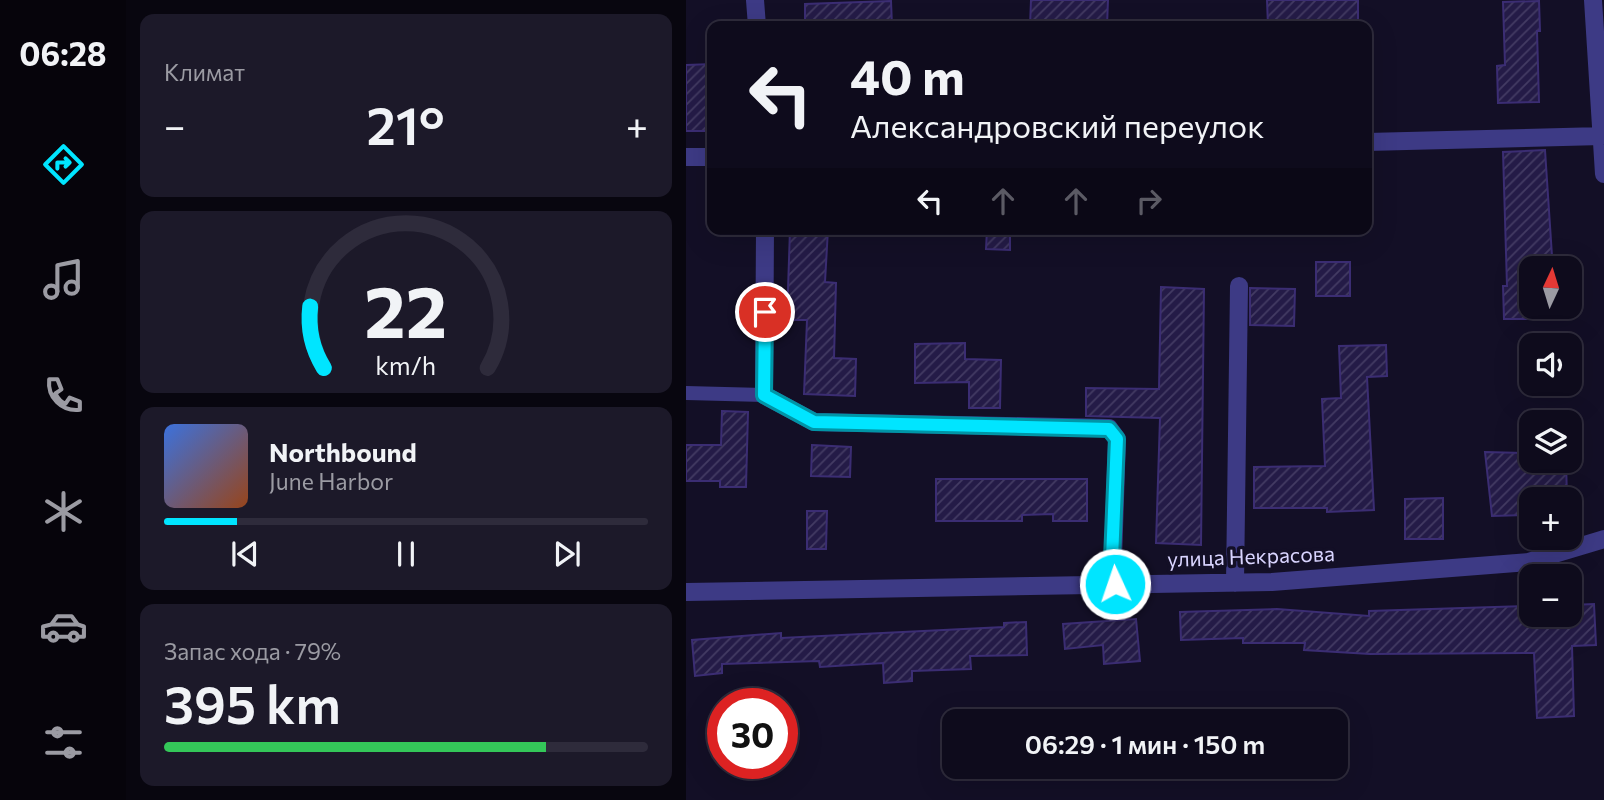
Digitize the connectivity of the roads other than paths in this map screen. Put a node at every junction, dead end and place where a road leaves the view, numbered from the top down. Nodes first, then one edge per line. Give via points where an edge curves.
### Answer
1 (755, 0) edge
2 (1593, 0) edge
3 (757, 21) edge
4 (1602, 136) junction
5 (1372, 142) edge
6 (686, 156) edge
7 (707, 157) edge
8 (1604, 174) edge
9 (765, 235) edge
10 (1238, 286) dead end
11 (686, 393) edge
12 (764, 395) junction
13 (1604, 539) edge
14 (1235, 583) junction
15 (1115, 584) junction
16 (686, 592) edge

1 - 3 street
2 - 4 street
4 - 5 street
4 - 8 street
6 - 7 street
9 - 12 street
10 - 14 street
11 - 12 lane
12 - 15 street via 814,422 1109,429 1117,439
13 - 14 street, улица Некрасова via 1528,562
14 - 15 street, улица Некрасова
15 - 16 street, улица Некрасова

